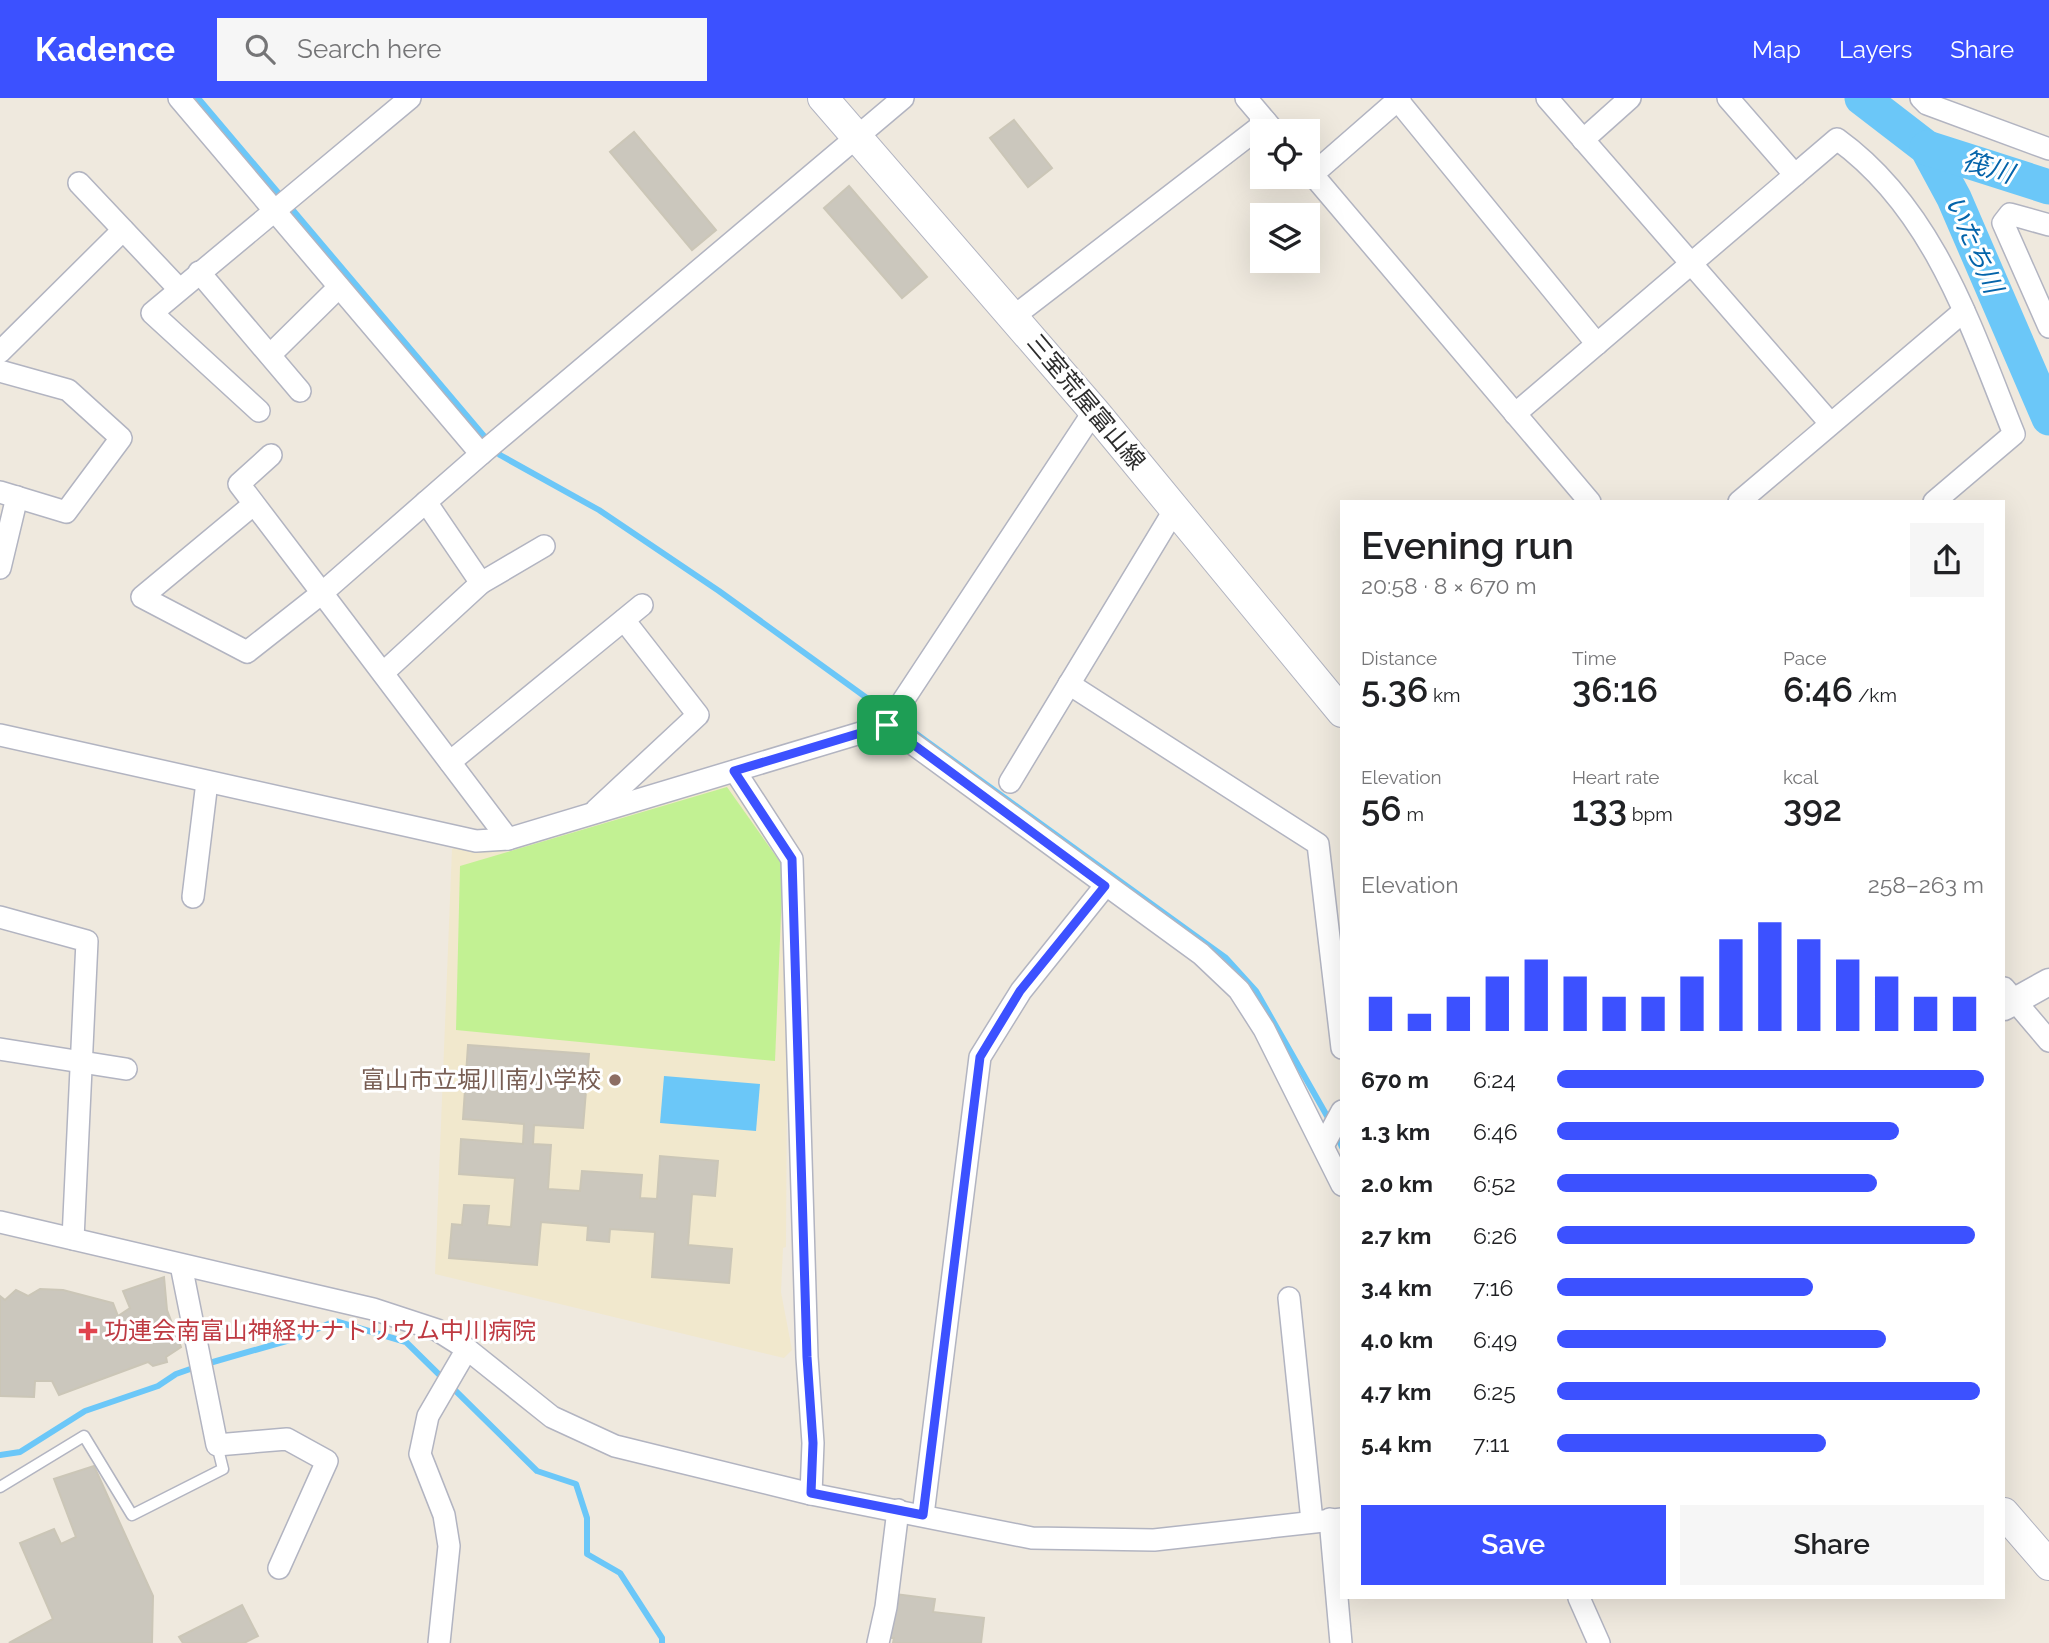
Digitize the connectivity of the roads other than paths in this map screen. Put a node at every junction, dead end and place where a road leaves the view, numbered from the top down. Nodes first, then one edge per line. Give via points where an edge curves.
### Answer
1 (179, 98) edge
2 (410, 98) edge
3 (823, 98) edge
4 (902, 98) edge
5 (1246, 98) edge
6 (1547, 98) edge
7 (1630, 98) edge
8 (1728, 98) edge
9 (1954, 98) edge
10 (1398, 99) edge
11 (1928, 102) edge
12 (1263, 119) edge
13 (857, 137) junction
14 (1583, 140) junction
15 (1250, 142) edge
16 (2049, 149) edge
17 (1320, 163) edge
18 (1795, 175) junction
19 (79, 183) dead end
20 (1320, 183) edge
21 (273, 209) junction
22 (2049, 225) edge
23 (124, 230) junction
24 (1691, 265) junction
25 (199, 272) junction
26 (339, 287) junction
27 (179, 289) junction
28 (1964, 311) junction
29 (1013, 317) junction
30 (2049, 327) edge
31 (1597, 344) junction
32 (0, 352) edge
33 (270, 355) junction
34 (0, 371) edge
35 (300, 391) dead end
36 (259, 411) dead end
37 (1094, 411) junction
38 (1515, 414) junction
39 (1830, 423) junction
40 (481, 454) junction
41 (271, 455) dead end
42 (8, 495) edge
43 (1588, 500) edge
44 (1741, 500) edge
45 (1936, 500) edge
46 (426, 502) junction
47 (254, 504) junction
48 (1175, 509) junction
49 (544, 547) dead end
50 (0, 568) edge
51 (481, 583) junction
52 (322, 593) junction
53 (642, 605) dead end
54 (624, 620) junction
55 (383, 673) junction
56 (1069, 684) junction
57 (1340, 710) edge
58 (887, 725) junction
59 (0, 735) edge
60 (450, 762) junction
61 (734, 771) junction
62 (207, 782) junction
63 (1010, 782) dead end
64 (593, 813) junction
65 (508, 839) junction
66 (1105, 886) junction
67 (193, 898) dead end
68 (0, 917) edge
69 (2049, 982) edge
70 (2007, 998) edge
71 (1340, 1031) edge
72 (2049, 1041) edge
73 (0, 1049) edge
74 (79, 1061) junction
75 (125, 1069) dead end
76 (1340, 1114) edge
77 (1322, 1146) junction
78 (1340, 1181) edge
79 (0, 1222) edge
80 (73, 1239) junction
81 (181, 1265) junction
82 (1289, 1298) dead end
83 (467, 1349) junction
84 (217, 1445) junction
85 (0, 1487) edge
86 (811, 1493) junction
87 (898, 1510) junction
88 (923, 1515) junction
89 (1328, 1520) edge
90 (2007, 1522) edge
91 (2049, 1565) edge
92 (279, 1568) dead end
93 (1579, 1599) edge
94 (439, 1643) edge
95 (878, 1643) edge
96 (1342, 1643) edge
97 (1599, 1643) edge

1 - 21 street
2 - 21 street
3 - 13 main road, 三室荒屋富山線
4 - 13 street
5 - 12 street
6 - 14 street
7 - 14 street
8 - 18 street
9 - 11 street
10 - 17 street
10 - 31 street
11 - 16 street
13 - 29 main road, 三室荒屋富山線
13 - 40 street
14 - 24 street
15 - 29 street
18 - 24 street
18 - 28 street via 1837,139 1850,149 1885,181 1925,233
19 - 23 street
20 - 38 street
21 - 25 street
21 - 26 street
22 - 30 street via 2018,214 2010,214 2003,223
23 - 27 street
23 - 32 street
24 - 31 street
24 - 39 street
25 - 27 street
25 - 33 street
26 - 33 street
26 - 40 street
27 - 36 street via 152,313
28 - 39 street
28 - 45 street via 2014,434
29 - 37 main road, 三室荒屋富山線
31 - 38 street
33 - 35 street
34 - 42 street via 68,390 121,439 66,512
37 - 48 main road, 三室荒屋富山線
37 - 58 street
38 - 43 street
39 - 44 street
40 - 46 street
41 - 47 street via 239,484
42 - 50 street
46 - 51 street
46 - 52 street
47 - 52 street
47 - 52 street via 142,597 247,652
48 - 56 street
48 - 57 main road, 三室荒屋富山線
49 - 51 street
51 - 55 street
52 - 55 street
53 - 54 street
54 - 60 street
54 - 64 street via 698,715
55 - 60 street
56 - 63 street
56 - 71 street via 1318,844
58 - 61 street
58 - 66 street
59 - 62 street
60 - 65 street
61 - 64 street
61 - 86 street via 792,859
62 - 65 street via 476,841
62 - 67 street
64 - 65 street
66 - 77 street via 1201,954 1239,990 1264,1029
66 - 88 street via 1020,991 980,1057
68 - 74 street via 86,941
69 - 70 street
70 - 72 street
73 - 74 street
74 - 75 street
74 - 80 street
76 - 77 street
77 - 78 street
79 - 80 street
80 - 81 street
81 - 83 street via 373,1309 437,1330
81 - 84 street
82 - 89 street
83 - 86 street via 552,1417 615,1446
83 - 94 street via 428,1416 420,1454 444,1515 449,1546
84 - 85 lane via 223,1469 132,1515 84,1436
84 - 92 street via 287,1439 327,1461
86 - 87 street
87 - 88 street
87 - 95 street
88 - 89 street via 1032,1538 1127,1540
89 - 96 street
90 - 91 main road
93 - 97 street

